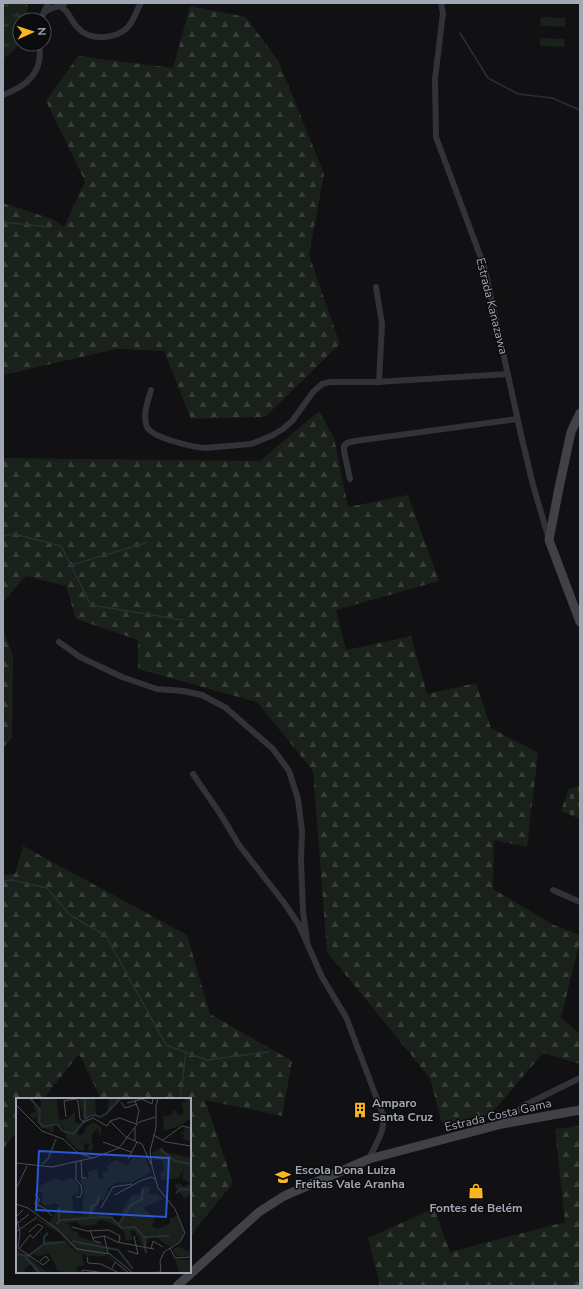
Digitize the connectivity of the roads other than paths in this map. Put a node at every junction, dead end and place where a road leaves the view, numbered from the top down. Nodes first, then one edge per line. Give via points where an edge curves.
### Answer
1 (49, 3) edge
2 (141, 3) edge
3 (441, 3) edge
4 (62, 4) edge
5 (44, 12) edge
6 (46, 12) edge
7 (40, 52) edge
8 (3, 95) edge
9 (376, 287) dead end
10 (508, 374) junction
11 (379, 382) junction
12 (151, 390) dead end
13 (580, 413) edge
14 (517, 419) junction
15 (350, 479) dead end
16 (549, 540) junction
17 (580, 622) edge
18 (59, 642) dead end
19 (194, 774) dead end
20 (553, 890) dead end
21 (580, 902) edge
22 (307, 941) junction
23 (580, 1078) edge
24 (580, 1110) edge
25 (502, 1124) junction
26 (369, 1159) junction
27 (177, 1286) edge

1 - 5 street
2 - 4 street via 128,27 111,36 97,37 85,33 76,26
3 - 10 street, Estrada Kanazawa via 443,13 435,79 436,137 484,266
4 - 6 street via 51,7
7 - 8 street via 38,64 31,79 18,89
9 - 11 street via 382,324
10 - 11 street
10 - 14 street, Estrada Kanazawa
11 - 12 street via 322,384 293,420 271,436 251,444 205,448 197,448 151,432 146,426 145,417
13 - 16 main road via 571,432
14 - 15 street via 347,443 344,451
14 - 16 street, Estrada Kanazawa
16 - 17 main road
18 - 22 street via 80,657 122,677 157,689 202,695 226,708 273,749 289,771 298,799
19 - 22 street via 239,845 285,904
20 - 21 street
22 - 26 street via 322,977 346,1017 383,1115 383,1130
23 - 25 street via 525,1105
24 - 25 main road, Estrada Costa Gama
25 - 26 main road, Estrada Costa Gama
26 - 27 main road, Estrada Costa Gama via 284,1196 259,1212

